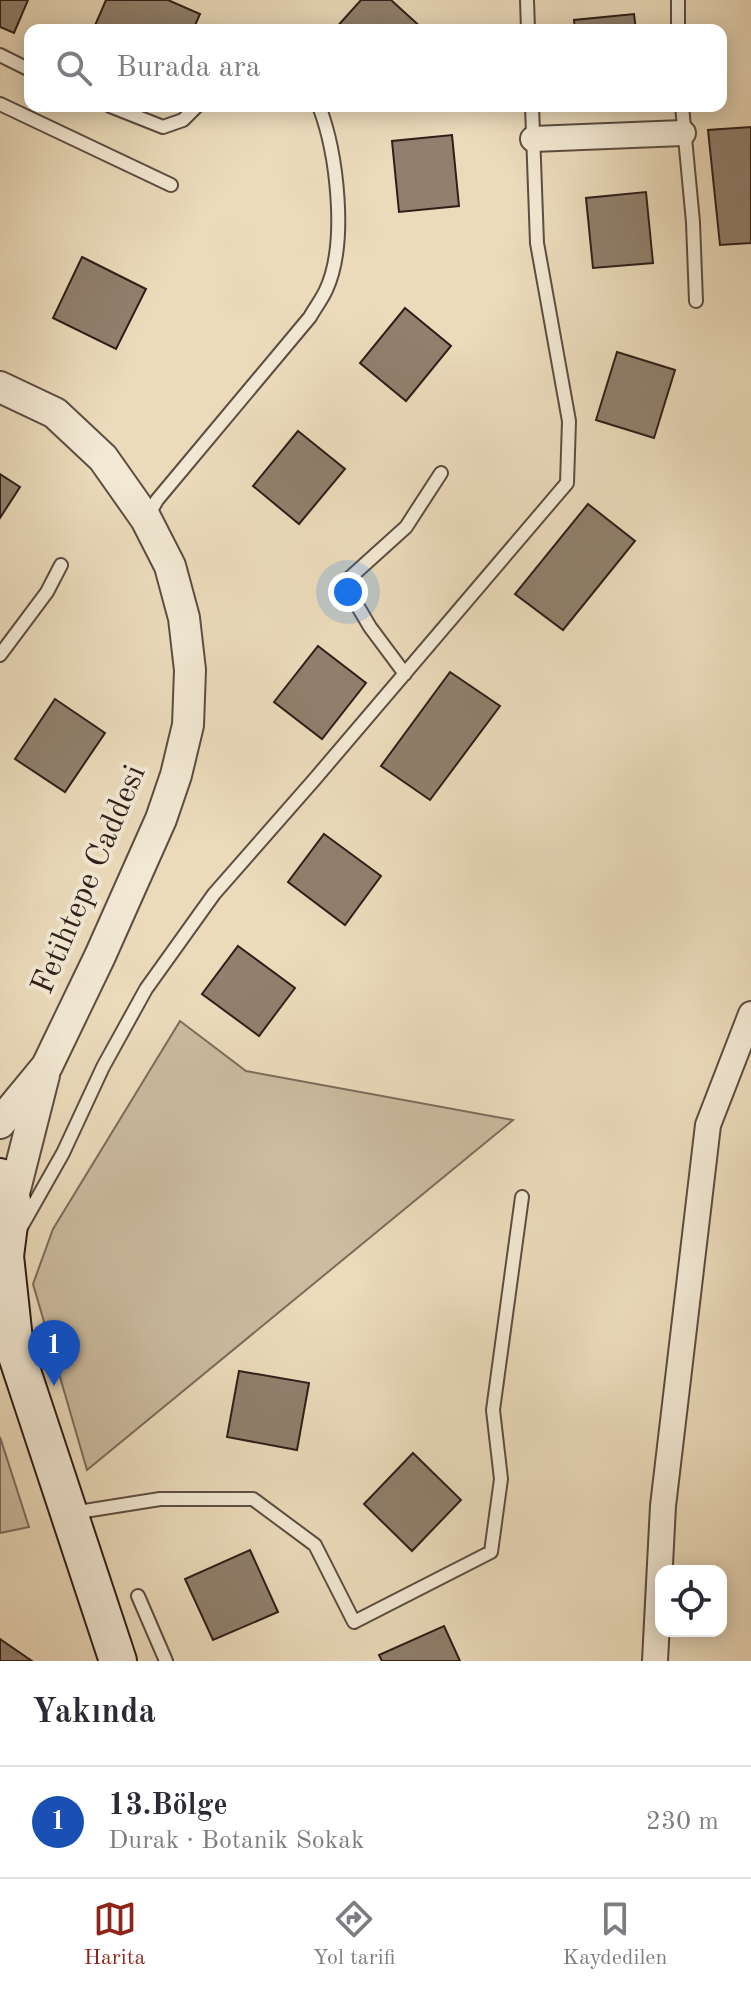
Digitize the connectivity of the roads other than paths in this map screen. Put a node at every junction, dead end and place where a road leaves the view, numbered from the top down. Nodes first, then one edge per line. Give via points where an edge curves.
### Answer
1 (527, 0) edge
2 (678, 0) edge
3 (528, 24) edge
4 (678, 24) edge
5 (0, 55) edge
6 (24, 67) edge
7 (0, 104) edge
8 (125, 112) edge
9 (191, 112) edge
10 (321, 112) edge
11 (532, 112) edge
12 (682, 112) edge
13 (683, 133) junction
14 (533, 139) junction
15 (171, 185) dead end
16 (696, 301) dead end
17 (0, 387) edge
18 (441, 473) dead end
19 (146, 519) junction
20 (61, 565) dead end
21 (0, 655) edge
22 (405, 674) junction
23 (751, 1014) edge
24 (47, 1066) junction
25 (0, 1123) edge
26 (522, 1197) dead end
27 (6, 1216) edge
28 (7, 1336) edge
29 (69, 1513) junction
30 (138, 1596) dead end
31 (118, 1661) edge
32 (166, 1661) edge
33 (655, 1661) edge

1 - 3 lane
2 - 4 lane
5 - 6 lane
7 - 15 lane
8 - 9 lane via 163,127
10 - 19 lane via 337,182 335,261 327,289
11 - 14 lane
12 - 13 lane
13 - 14 street
13 - 16 lane
14 - 22 lane via 537,243 569,421 567,483
17 - 19 street, Fetihtepe Caddesi via 55,413 103,458
18 - 22 lane via 406,527 344,583
19 - 24 street, Fetihtepe Caddesi via 170,566 184,618 190,670 188,725 161,819
20 - 21 lane
22 - 27 lane via 214,894 146,989 63,1153
23 - 33 street via 708,1125 663,1506
24 - 25 street, Fetihtepe Caddesi
24 - 27 street
26 - 29 lane via 493,1410 501,1479 491,1552 354,1622 315,1545 253,1499 160,1499
27 - 28 main road
28 - 29 main road
29 - 31 main road
30 - 32 lane

